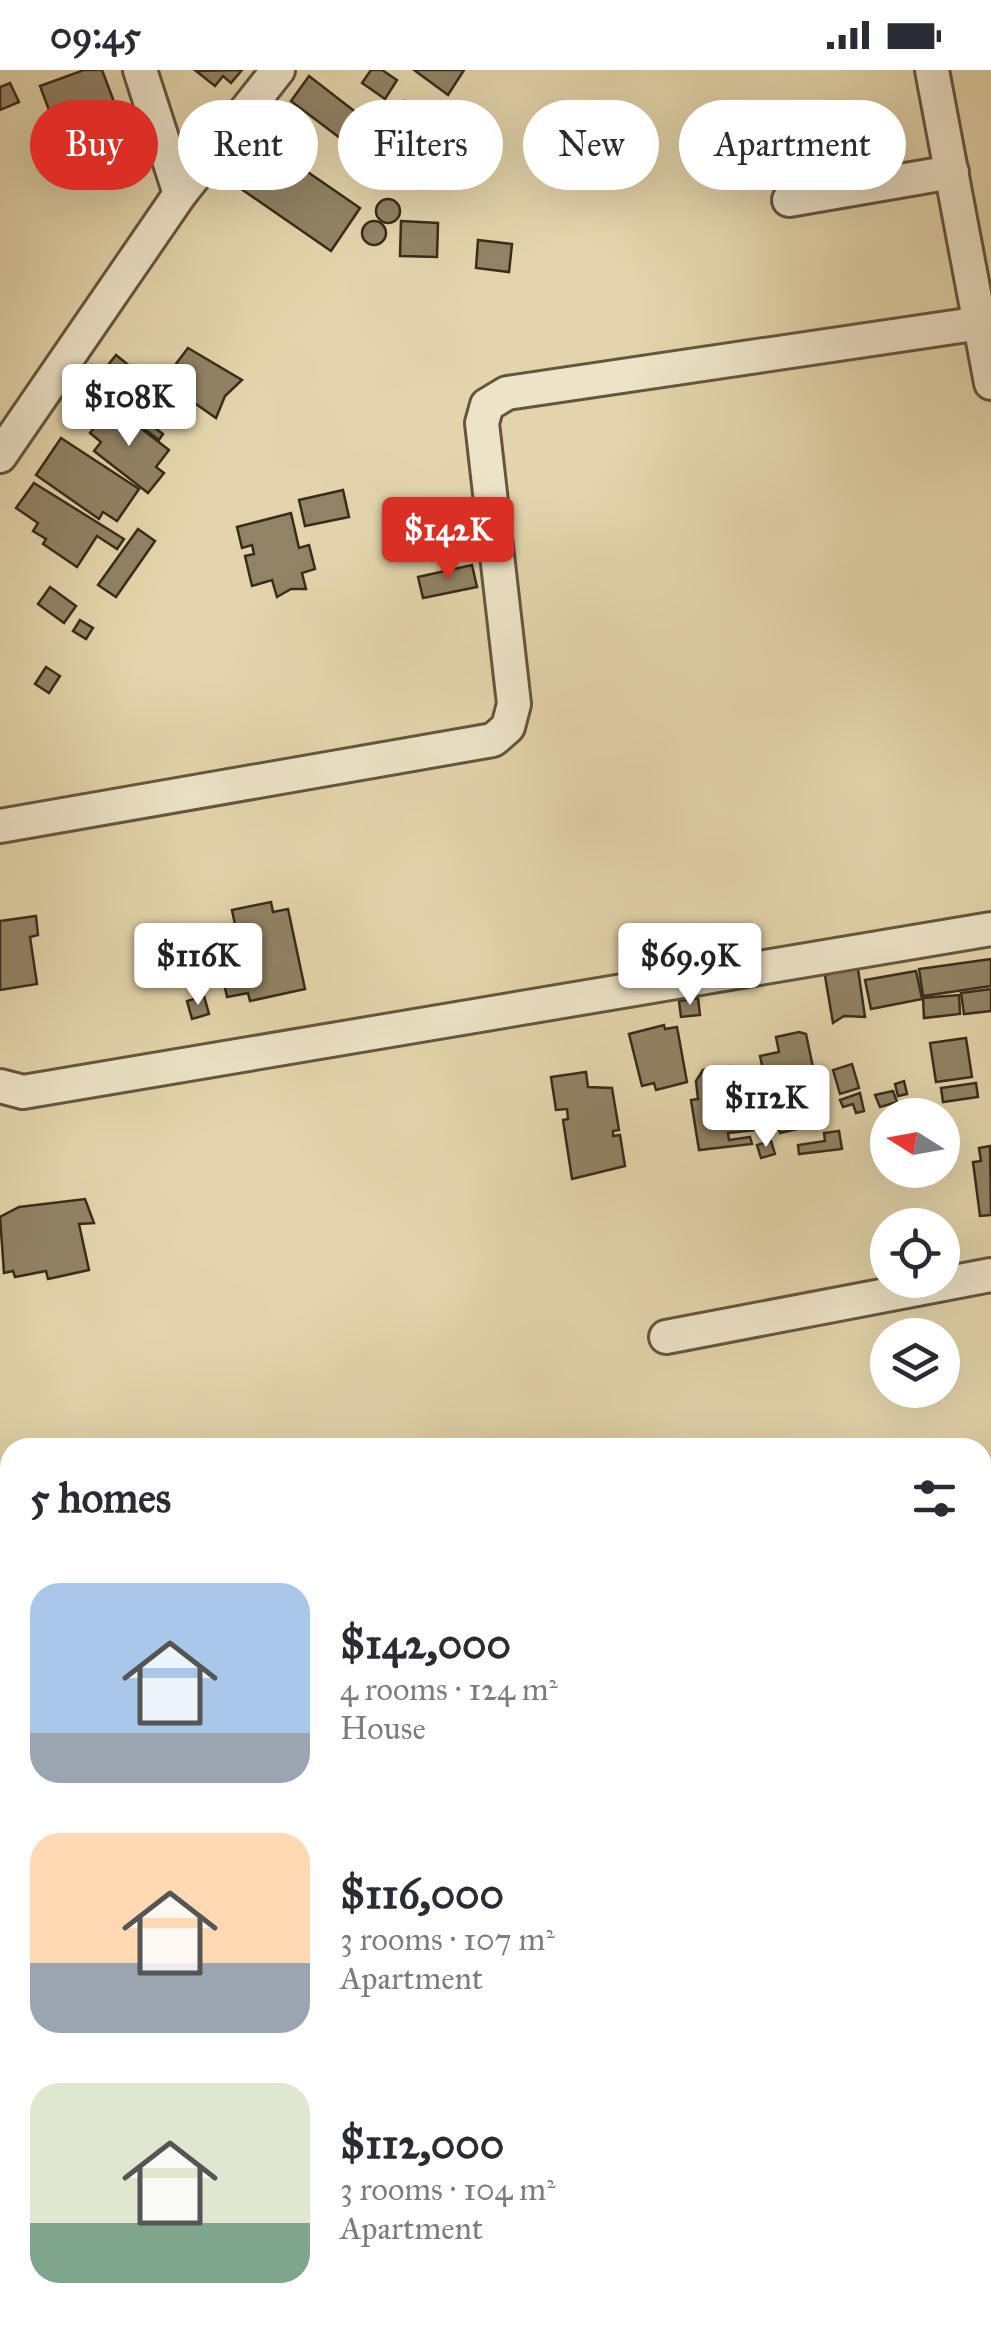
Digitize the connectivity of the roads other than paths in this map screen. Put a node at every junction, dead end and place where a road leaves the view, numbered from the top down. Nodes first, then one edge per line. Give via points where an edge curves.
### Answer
1 (140, 70) edge
2 (278, 70) edge
3 (932, 70) edge
4 (952, 172) junction
5 (180, 194) junction
6 (788, 200) dead end
7 (980, 323) junction
8 (991, 382) edge
9 (0, 456) edge
10 (0, 826) edge
11 (991, 929) edge
12 (0, 1086) edge
13 (991, 1276) edge
14 (666, 1336) dead end

1 - 5 street
2 - 5 street
3 - 4 street
4 - 6 street
4 - 7 street
5 - 9 street
7 - 8 street
7 - 10 street via 507,393 487,405 482,423 514,704 508,727 493,740
11 - 12 street via 24,1092
13 - 14 street

